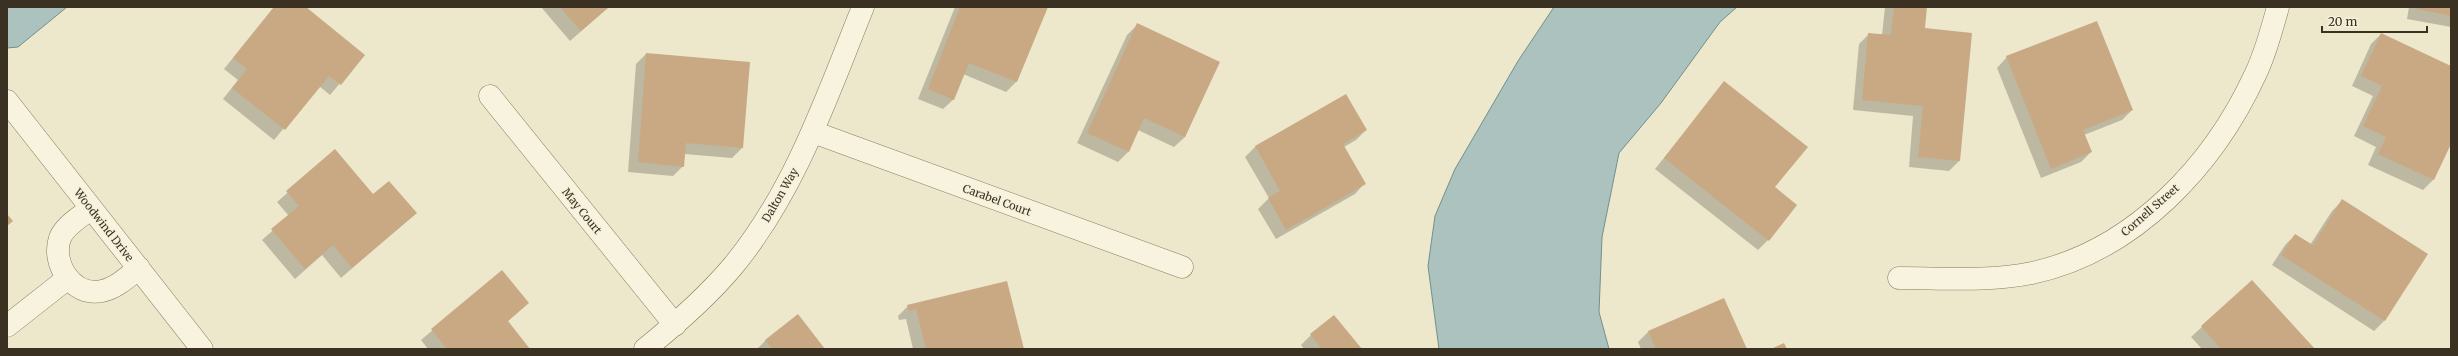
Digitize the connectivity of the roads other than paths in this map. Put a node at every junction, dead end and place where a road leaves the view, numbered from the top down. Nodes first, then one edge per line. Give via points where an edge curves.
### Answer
1 (863, 7) edge
2 (2278, 7) edge
3 (490, 96) dead end
4 (7, 101) edge
5 (813, 132) junction
6 (91, 208) junction
7 (1182, 267) dead end
8 (139, 268) junction
9 (68, 278) junction
10 (1899, 278) dead end
11 (675, 325) junction
12 (7, 326) edge
13 (202, 349) edge
14 (645, 349) edge

1 - 5 street, Dalton Way
2 - 10 street, Cornell Street via 2256,72 2217,141 2192,172 2135,226 2107,246 2072,262 2031,273
3 - 11 street, May Court
4 - 6 street, Woodwind Drive
5 - 7 street, Carabel Court
5 - 11 street, Dalton Way via 796,167 756,235 728,271
6 - 8 street, Woodwind Drive
6 - 9 street via 66,228 60,238 59,263
8 - 9 street via 113,287 102,291 90,292 78,287
8 - 13 street, Woodwind Drive
9 - 12 street
11 - 14 street, Dalton Way

